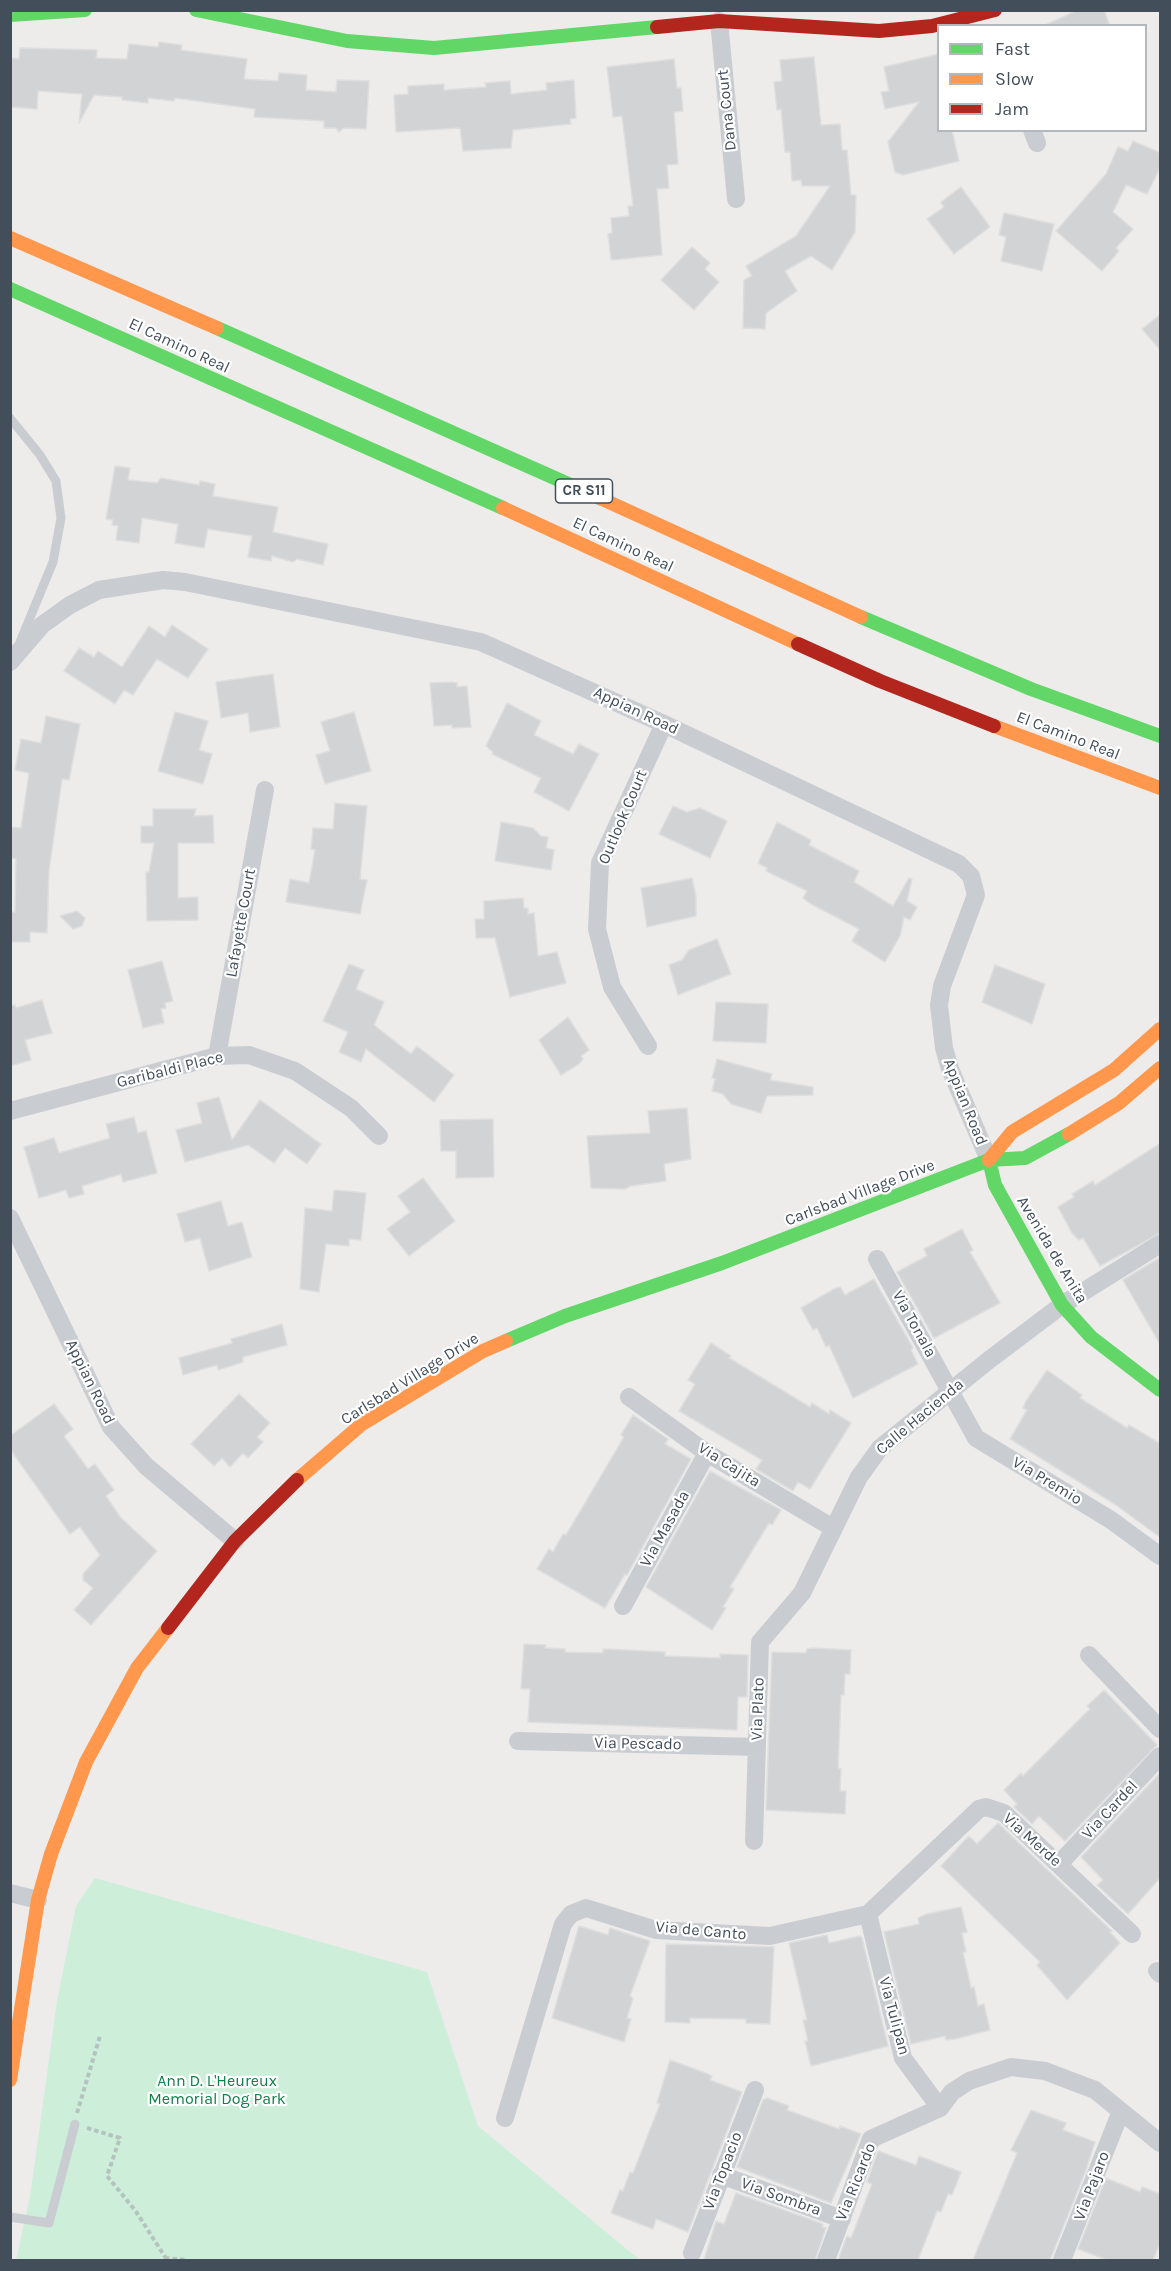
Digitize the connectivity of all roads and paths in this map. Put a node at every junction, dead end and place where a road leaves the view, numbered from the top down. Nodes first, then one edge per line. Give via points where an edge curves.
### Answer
1 (85, 10) edge
2 (196, 10) edge
3 (10, 15) edge
4 (993, 16) edge
5 (719, 21) junction
6 (944, 24) edge
7 (937, 25) edge
8 (736, 199) dead end
9 (10, 238) edge
10 (10, 289) edge
11 (10, 418) edge
12 (12, 659) edge
13 (664, 724) junction
14 (1161, 736) edge
15 (1161, 788) edge
16 (265, 790) dead end
17 (1161, 1029) edge
18 (648, 1046) dead end
19 (217, 1056) junction
20 (1161, 1068) edge
21 (10, 1111) edge
22 (379, 1136) dead end
23 (989, 1160) junction
24 (10, 1218) edge
25 (1161, 1244) edge
26 (877, 1259) dead end
27 (1062, 1305) junction
28 (950, 1390) junction
29 (1161, 1390) edge
30 (629, 1397) dead end
31 (707, 1453) junction
32 (834, 1528) junction
33 (235, 1541) junction
34 (1161, 1556) edge
35 (801, 1593) joint
36 (623, 1606) dead end
37 (1089, 1655) dead end
38 (1161, 1729) edge
39 (518, 1741) dead end
40 (757, 1747) junction
41 (1161, 1756) edge
42 (754, 1840) dead end
43 (1059, 1864) junction
44 (10, 1893) edge
45 (38, 1900) junction
46 (867, 1914) junction
47 (1132, 1934) dead end
48 (100, 2036) dead end
49 (10, 2080) edge
50 (755, 2090) dead end
51 (940, 2108) junction
52 (1121, 2111) junction
53 (505, 2118) dead end
54 (75, 2124) junction
55 (1161, 2143) edge
56 (721, 2175) junction
57 (10, 2217) edge
58 (842, 2219) junction
59 (692, 2253) dead end
60 (165, 2259) edge
61 (187, 2260) edge
62 (825, 2260) edge
63 (1062, 2260) edge

1 - 3 main road
2 - 5 main road via 347,41 434,48
4 - 6 main road
5 - 7 main road via 879,31
5 - 8 street, Dana Court
9 - 14 main road, El Camino Real / CR S11 via 369,393 899,634 1031,689
10 - 15 main road, El Camino Real via 880,681
11 - 12 lane via 56,482 61,518 53,562
12 - 13 street, Appian Road via 42,625 70,604 99,590 163,580 185,582 481,642
13 - 18 street, Outlook Court via 600,863 597,929 612,987
13 - 23 street, Appian Road via 959,864 970,876 976,895 974,905 949,967 939,1005 950,1069
16 - 19 street, Lafayette Court
17 - 23 main road, Carlsbad Village Drive via 1114,1070 1012,1132
19 - 21 street, Garibaldi Place
19 - 22 street, Garibaldi Place via 249,1055 295,1071 351,1108
20 - 23 main road, Carlsbad Village Drive via 1119,1103 1026,1158
23 - 27 main road, Avenida de Anita via 995,1185
23 - 33 main road, Carlsbad Village Drive via 722,1263 565,1316 483,1351 362,1424 296,1480
24 - 33 street, Appian Road via 111,1427 146,1466
25 - 27 street, Calle Hacienda
26 - 28 street, Via Tonala
27 - 28 street, Calle Hacienda
27 - 29 main road, Avenida de Anita via 1091,1337
28 - 32 street, Calle Hacienda via 880,1448 859,1477
28 - 34 street, Via Premio via 976,1438
30 - 31 street, Via Cajita
31 - 32 street, Via Cajita
31 - 36 street, Via Masada
32 - 35 street, Calle Hacienda
33 - 45 main road, Carlsbad Village Drive via 137,1668 86,1762
35 - 40 street, Via Plato via 760,1642
37 - 38 street
39 - 40 street, Via Pescado
40 - 42 street, Via Plato
41 - 43 street, Via Cardel
43 - 46 street, Via Merde via 1004,1813 986,1807 979,1809
43 - 47 street, Via Merde
44 - 45 street
45 - 49 main road, Carlsbad Village Drive
46 - 51 street, Via Tulipan via 903,2058
46 - 53 street, Via de Canto via 770,1936 656,1930 586,1908 571,1914 564,1924
48 - 54 path
50 - 56 street, Via Topacio
51 - 52 street via 952,2092 969,2081 1011,2067 1045,2071 1095,2090
51 - 58 street, Via Ricardo via 871,2139
52 - 55 street
52 - 63 street, Via Pajaro
54 - 57 lane via 50,2223
54 - 60 path via 120,2138 107,2176 135,2210
56 - 58 street, Via Sombra
56 - 59 street, Via Topacio
58 - 62 street, Via Ricardo
60 - 61 path

